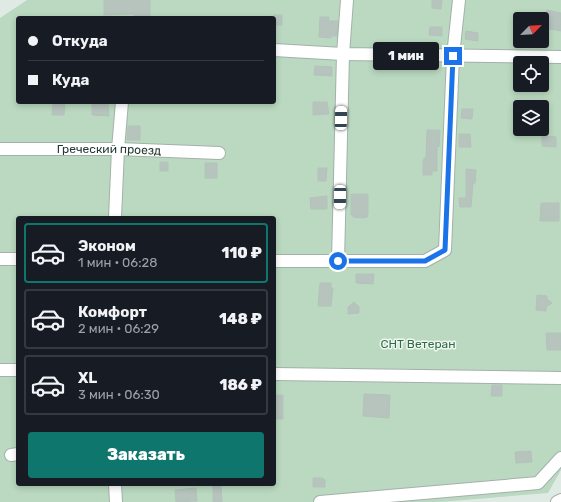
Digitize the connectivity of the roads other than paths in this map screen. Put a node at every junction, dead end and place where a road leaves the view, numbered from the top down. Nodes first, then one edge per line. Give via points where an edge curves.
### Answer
1 (347, 0) edge
2 (459, 0) edge
3 (276, 50) edge
4 (343, 54) junction
5 (453, 56) junction
6 (561, 57) edge
7 (122, 104) edge
8 (0, 149) edge
9 (118, 150) junction
10 (219, 153) dead end
11 (114, 216) edge
12 (0, 259) edge
13 (16, 260) edge
14 (276, 261) edge
15 (338, 261) junction
16 (0, 370) edge
17 (16, 370) edge
18 (276, 374) edge
19 (561, 378) edge
20 (561, 458) edge
21 (115, 486) edge
22 (561, 500) edge
23 (116, 502) edge
24 (320, 502) edge
25 (557, 502) edge

1 - 4 street
2 - 5 street
3 - 4 street
4 - 5 street
4 - 15 street
5 - 6 street
5 - 15 street via 445,250 425,261
7 - 9 street
8 - 9 street, Греческий проезд
9 - 10 street, Греческий проезд
9 - 11 street
12 - 13 street
14 - 15 street
16 - 17 street
18 - 19 street
20 - 24 street via 538,483
21 - 23 street
22 - 25 street

